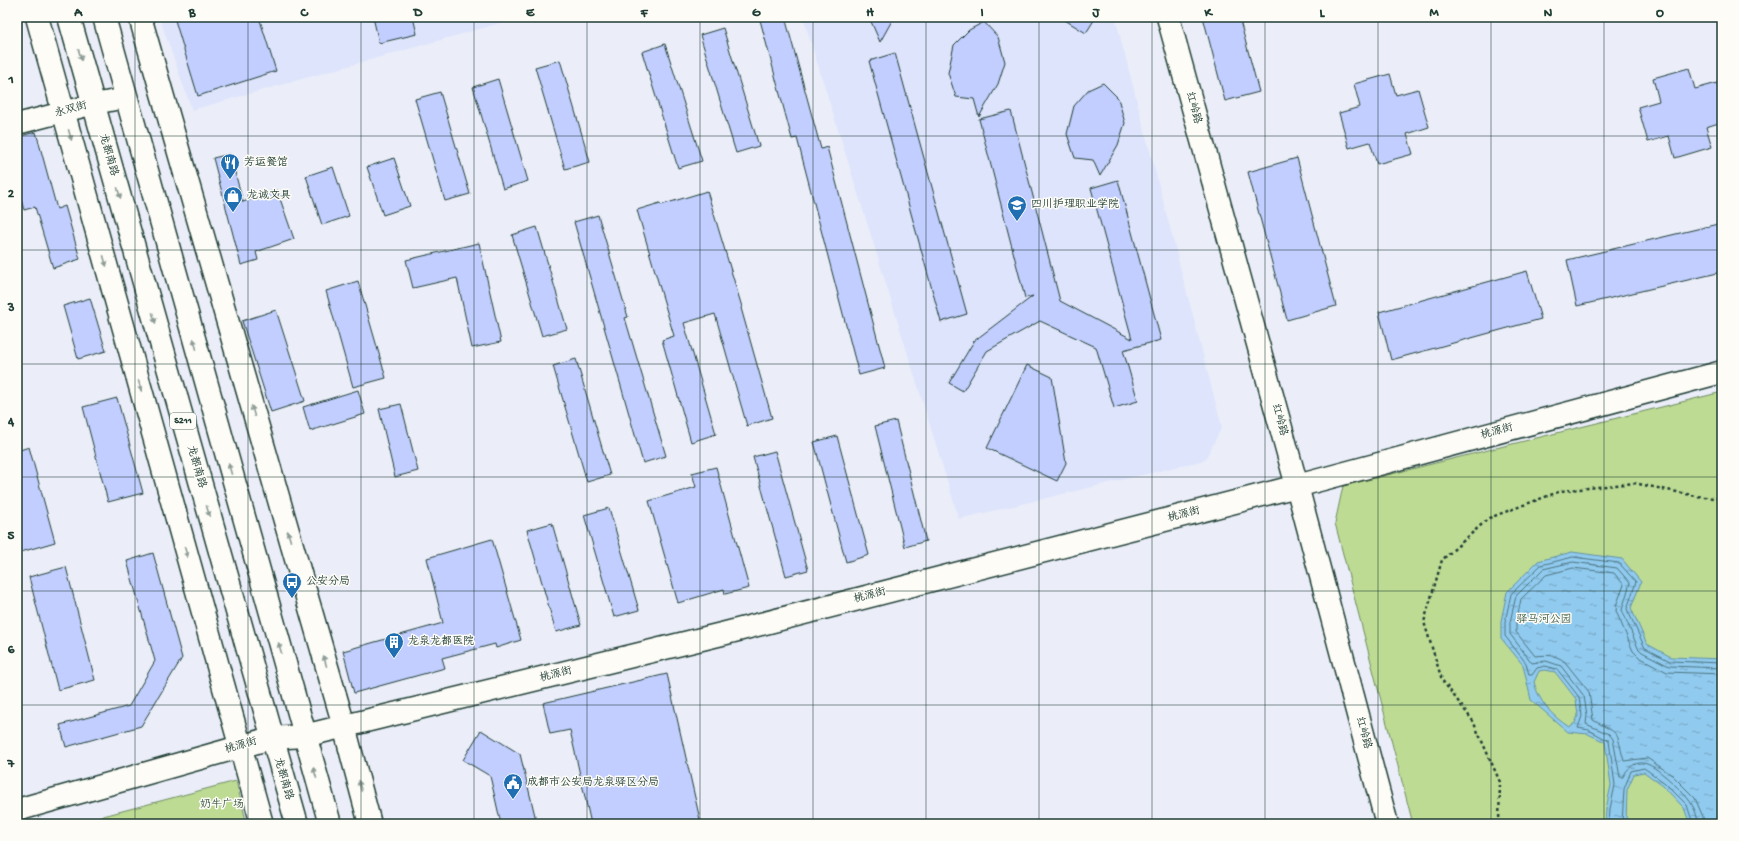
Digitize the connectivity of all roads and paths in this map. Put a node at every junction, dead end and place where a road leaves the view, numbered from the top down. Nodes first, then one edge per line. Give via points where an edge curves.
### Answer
1 (37, 17) edge
2 (70, 17) edge
3 (104, 17) edge
4 (140, 17) edge
5 (1168, 17) edge
6 (126, 98) junction
7 (94, 104) junction
8 (64, 112) junction
9 (17, 124) edge
10 (1722, 372) edge
11 (1297, 486) junction
12 (1722, 499) edge
13 (344, 726) junction
14 (304, 736) junction
15 (271, 738) junction
16 (240, 746) junction
17 (17, 810) edge
18 (262, 824) edge
19 (297, 824) edge
20 (330, 824) edge
21 (370, 824) edge
22 (1387, 824) edge
23 (1498, 824) edge

1 - 8 street
2 -> 7 street, 龙都南路 / S211
3 - 6 street
13 -> 4 street
5 - 11 street, 红岭路
6 - 7 street, 永双街
14 -> 6 street
7 - 8 street, 永双街
7 -> 15 street, 龙都南路 / S211
8 - 9 street, 永双街
8 -> 16 street
10 - 11 street, 桃源街
11 - 13 street, 桃源街 via 726,633
11 - 22 street, 红岭路
12 - 23 path via 1634,483 1561,491 1489,518 1442,560 1424,622 1442,680 1473,721 1500,782
13 - 14 street, 桃源街
21 -> 13 street
14 - 15 street, 桃源街
20 -> 14 street
15 - 16 street, 桃源街
15 - 19 street, 龙都南路 / S211
16 - 17 street, 桃源街
16 - 18 street

